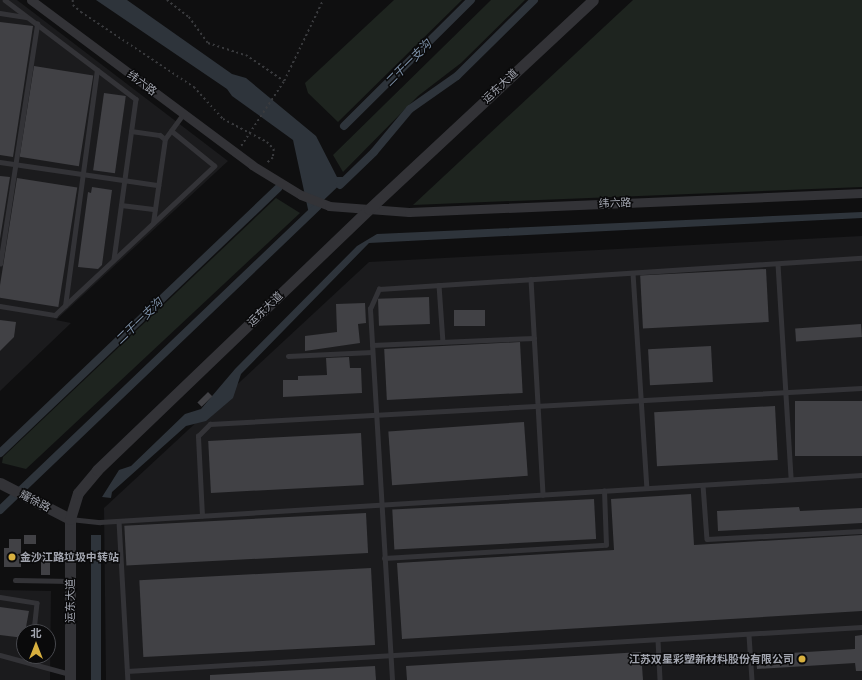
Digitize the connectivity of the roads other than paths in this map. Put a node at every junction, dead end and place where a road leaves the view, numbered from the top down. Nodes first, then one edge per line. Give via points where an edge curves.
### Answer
1 (5, 0) edge
2 (31, 0) edge
3 (593, 0) edge
4 (0, 14) edge
5 (28, 18) junction
6 (37, 24) junction
7 (98, 70) junction
8 (183, 114) junction
9 (131, 131) junction
10 (171, 131) junction
11 (165, 139) junction
12 (0, 162) edge
13 (15, 164) junction
14 (83, 174) junction
15 (124, 181) junction
16 (158, 185) junction
17 (862, 193) edge
18 (121, 205) junction
19 (155, 209) junction
20 (368, 210) junction
21 (153, 224) junction
22 (862, 258) edge
23 (114, 260) junction
24 (0, 264) edge
25 (778, 264) junction
26 (633, 273) junction
27 (531, 279) junction
28 (439, 285) junction
29 (0, 306) edge
30 (65, 306) junction
31 (534, 338) junction
32 (442, 342) junction
33 (372, 345) junction
34 (372, 352) junction
35 (288, 356) dead end
36 (862, 388) edge
37 (786, 392) junction
38 (642, 401) junction
39 (538, 407) junction
40 (376, 416) junction
41 (862, 475) edge
42 (791, 480) junction
43 (0, 483) edge
44 (704, 485) junction
45 (647, 488) junction
46 (604, 491) junction
47 (543, 495) junction
48 (381, 505) junction
49 (202, 516) junction
50 (70, 519) junction
51 (119, 521) junction
52 (862, 531) edge
53 (384, 558) junction
54 (15, 580) dead end
55 (70, 581) junction
56 (0, 597) edge
57 (35, 624) edge
58 (862, 627) edge
59 (749, 635) junction
60 (658, 640) junction
61 (0, 655) edge
62 (390, 655) junction
63 (16, 659) edge
64 (33, 664) edge
65 (127, 671) junction
66 (70, 677) edge
67 (128, 680) edge
68 (392, 680) edge
69 (660, 680) edge
70 (752, 680) edge

1 - 5 lane
2 - 8 street, 纬六路
3 - 20 street, 运东大道
4 - 5 lane
5 - 6 lane
6 - 7 lane
6 - 13 lane
7 - 9 lane via 136,99
7 - 14 lane
8 - 10 lane
8 - 20 street, 纬六路 via 255,167 314,201
9 - 11 lane via 160,135
9 - 15 lane
10 - 11 lane
10 - 21 lane via 214,166
11 - 16 lane
12 - 13 lane
13 - 14 lane
13 - 24 lane
14 - 15 lane
14 - 30 lane
15 - 16 lane
15 - 18 lane
16 - 19 lane
17 - 20 street, 纬六路 via 409,212
18 - 19 lane
18 - 23 lane
19 - 21 lane
20 - 50 street, 运东大道 via 97,470 78,493
21 - 23 lane
22 - 25 lane
23 - 30 lane
25 - 26 lane
25 - 37 lane
26 - 27 lane
26 - 38 lane
27 - 28 lane
27 - 31 lane
28 - 32 lane
28 - 33 lane via 379,289 370,309
29 - 30 lane via 55,315
31 - 32 lane
31 - 39 lane
32 - 33 lane
33 - 34 lane
34 - 35 lane
34 - 40 lane
36 - 37 lane
37 - 38 lane
37 - 42 lane
38 - 39 lane
38 - 45 lane
39 - 40 lane
39 - 47 lane
40 - 48 lane
40 - 49 lane via 210,424 198,436
41 - 42 lane
42 - 44 lane
43 - 50 street, 耀徐路
44 - 45 lane
44 - 52 lane via 707,539
45 - 46 lane
46 - 47 lane
46 - 53 lane via 606,545
47 - 48 lane
48 - 49 lane
48 - 53 lane
49 - 51 lane
50 - 51 lane
50 - 55 street, 运东大道
51 - 65 lane
53 - 62 lane
54 - 55 lane
55 - 66 street, 运东大道
56 - 57 lane via 37,602
58 - 59 lane
59 - 60 lane
59 - 70 lane
60 - 62 lane
60 - 69 lane
61 - 63 lane
62 - 65 lane
62 - 68 lane
64 - 66 lane
65 - 67 lane

